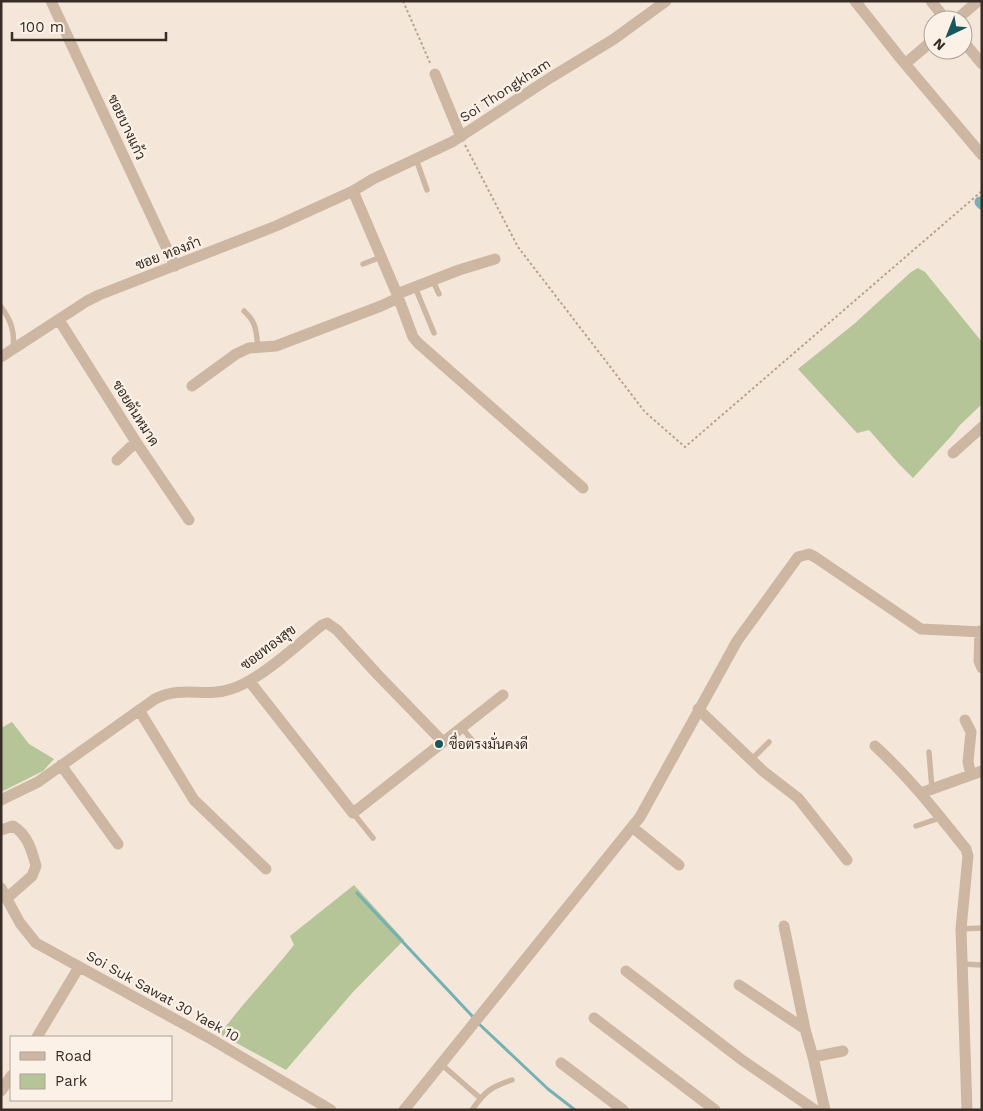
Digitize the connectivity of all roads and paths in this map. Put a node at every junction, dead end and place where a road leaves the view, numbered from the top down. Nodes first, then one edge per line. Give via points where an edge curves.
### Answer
1 (51, 1) edge
2 (403, 1) edge
3 (666, 1) edge
4 (855, 1) edge
5 (978, 1) edge
6 (968, 10) edge
7 (923, 49) edge
8 (973, 53) edge
9 (905, 64) junction
10 (982, 64) edge
11 (435, 74) joint
12 (458, 138) junction
13 (982, 156) edge
14 (416, 159) junction
15 (427, 190) dead end
16 (353, 191) junction
17 (982, 191) edge
18 (381, 257) junction
19 (495, 259) dead end
20 (363, 264) dead end
21 (175, 266) junction
22 (432, 279) junction
23 (415, 287) junction
24 (439, 294) dead end
25 (398, 296) junction
26 (1, 307) edge
27 (244, 311) dead end
28 (59, 320) junction
29 (434, 333) dead end
30 (13, 348) junction
31 (258, 348) junction
32 (1, 357) edge
33 (192, 386) dead end
34 (982, 427) edge
35 (136, 442) junction
36 (953, 453) dead end
37 (117, 460) dead end
38 (583, 488) dead end
39 (189, 520) dead end
40 (981, 631) edge
41 (982, 668) edge
42 (250, 682) junction
43 (503, 695) dead end
44 (698, 709) junction
45 (139, 710) junction
46 (965, 720) dead end
47 (462, 728) junction
48 (443, 742) junction
49 (769, 742) dead end
50 (477, 746) dead end
51 (875, 746) dead end
52 (929, 752) dead end
53 (751, 760) junction
54 (61, 765) junction
55 (976, 773) edge
56 (926, 791) junction
57 (1, 800) edge
58 (353, 814) junction
59 (940, 818) junction
60 (916, 826) dead end
61 (632, 827) junction
62 (1, 830) edge
63 (373, 838) dead end
64 (118, 844) dead end
65 (847, 860) dead end
66 (679, 865) dead end
67 (266, 869) dead end
68 (5, 902) edge
69 (784, 926) dead end
70 (982, 928) edge
71 (961, 929) junction
72 (962, 964) junction
73 (982, 965) edge
74 (79, 967) junction
75 (626, 971) dead end
76 (739, 985) dead end
77 (594, 1018) dead end
78 (804, 1029) junction
79 (38, 1036) edge
80 (843, 1051) dead end
81 (813, 1058) junction
82 (561, 1063) dead end
83 (440, 1064) junction
84 (10, 1078) edge
85 (512, 1080) dead end
86 (1, 1091) edge
87 (480, 1098) junction
88 (331, 1110) edge
89 (404, 1110) edge
90 (472, 1110) edge
91 (623, 1110) edge
92 (715, 1110) edge
93 (814, 1110) edge
94 (826, 1110) edge
95 (967, 1110) edge

1 - 21 street, ซอยบางแก้ว
2 - 11 path
3 - 12 street, Soi Thongkham via 614,40
4 - 9 street
5 - 6 street
7 - 9 street
8 - 10 street
9 - 13 street
11 - 12 street
12 - 14 street, Soi Thongkham
12 - 17 path via 518,247 645,412 685,447
14 - 15 lane
14 - 16 street, Soi Thongkham
16 - 18 street
16 - 21 street, ซอย ทองภํา
18 - 20 lane
18 - 25 street
19 - 22 street
21 - 28 street, ซอย ทองภํา via 98,295
22 - 23 street
22 - 24 lane
23 - 25 street
23 - 29 lane
25 - 31 street via 381,306 276,346
25 - 38 street via 418,343
26 - 30 lane via 10,319
27 - 31 lane via 253,319
28 - 30 street, ซอย ทองภํา
28 - 35 street, ซอยตันหมาด
30 - 32 street, ซอย ทองภํา
31 - 33 street via 236,354
34 - 36 street
35 - 37 street
35 - 39 street, ซอยตันหมาด
40 - 41 street via 979,661
40 - 44 street via 921,629 815,557 803,554 798,556 749,622
42 - 45 street, ซอยทองสุข via 219,692 178,691 166,694
42 - 48 street, ซอยทองสุข via 328,623
42 - 58 street
43 - 47 street
44 - 53 street
44 - 61 street via 652,797
45 - 54 street, ซอยทองสุข
45 - 67 street via 194,800
46 - 55 street via 971,732 968,762
47 - 48 street
47 - 50 lane
48 - 58 street
49 - 53 lane
51 - 56 street
52 - 56 lane
53 - 65 street via 798,798
54 - 57 street, ซอยทองสุข via 38,782
54 - 64 street
55 - 56 street
56 - 59 street
58 - 63 lane
59 - 60 lane
59 - 71 street via 966,849 968,856
61 - 66 street
61 - 83 street
62 - 68 street via 13,826 18,829 31,847 36,866 32,876
68 - 74 street, Soi Suk Sawat 30 Yaek 10 via 36,943
69 - 78 street
70 - 71 lane
71 - 72 street
72 - 73 lane
72 - 95 street
74 - 79 street
74 - 88 street, Soi Suk Sawat 30 Yaek 10
75 - 93 street via 742,1060
76 - 78 street
77 - 92 street
78 - 81 street
80 - 81 street
81 - 94 street
82 - 91 street
83 - 87 lane
83 - 89 street
84 - 86 street
85 - 87 lane via 493,1086
87 - 90 lane

